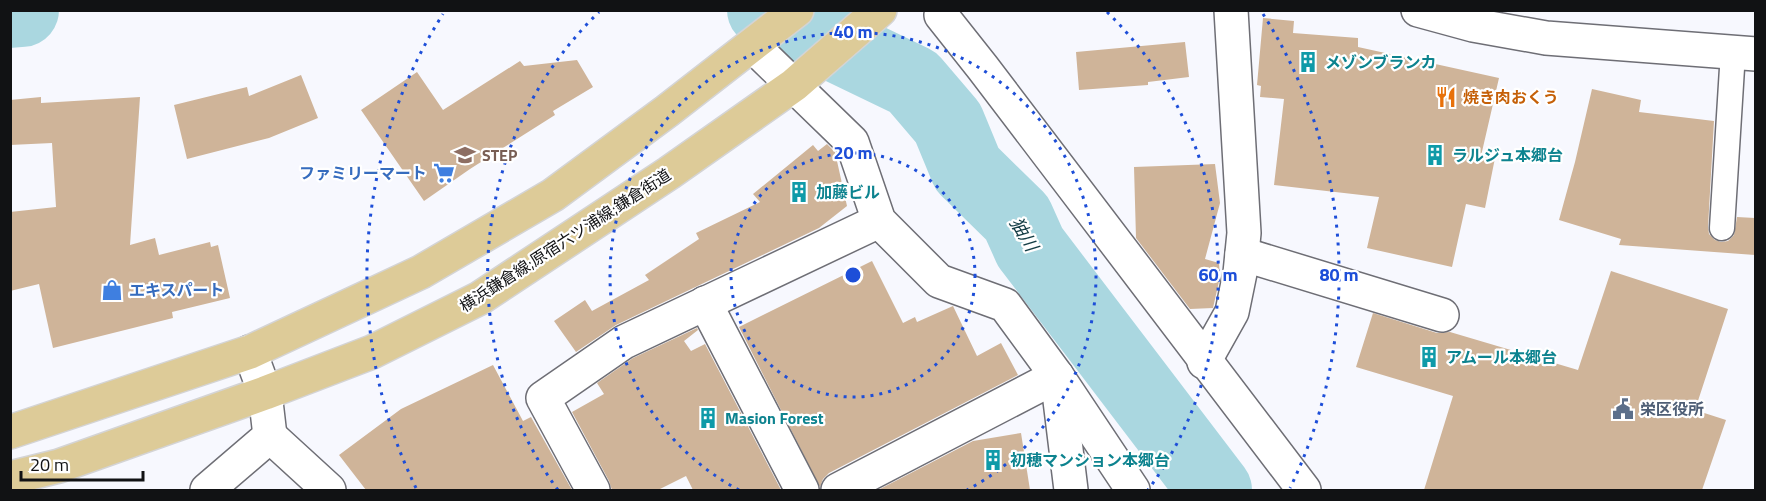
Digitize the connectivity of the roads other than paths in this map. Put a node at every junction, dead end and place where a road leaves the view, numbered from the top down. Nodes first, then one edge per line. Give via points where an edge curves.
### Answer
1 (797, 10) edge
2 (880, 10) edge
3 (1231, 10) edge
4 (1418, 10) edge
5 (940, 15) dead end
6 (753, 46) junction
7 (1744, 53) edge
8 (795, 84) junction
9 (879, 220) junction
10 (1722, 228) dead end
11 (1242, 254) junction
12 (705, 303) junction
13 (1442, 315) dead end
14 (250, 352) junction
15 (1204, 362) junction
16 (1057, 376) junction
17 (266, 393) junction
18 (10, 432) edge
19 (270, 436) junction
20 (10, 478) edge
21 (216, 488) edge
22 (329, 490) edge
23 (593, 490) edge
24 (802, 490) edge
25 (838, 490) edge
26 (1071, 490) edge
27 (1133, 490) edge
28 (1304, 490) edge

1 - 6 main road
2 - 8 main road, 横浜鎌倉線;原宿六ツ浦線;鎌倉街道
3 - 11 street
4 - 7 street via 1546,38
5 - 15 street
6 - 8 street
6 - 14 main road via 553,195 421,272
7 - 10 lane
8 - 9 street via 852,142
8 - 17 main road, 横浜鎌倉線;原宿六ツ浦線;鎌倉街道 via 480,298 372,352
9 - 12 street
9 - 16 street via 939,280 1005,305
11 - 13 street
11 - 15 street via 1232,312
12 - 23 street via 624,342 543,398
12 - 24 street
14 - 17 street
14 - 18 main road
15 - 28 street
16 - 25 street
16 - 26 street
16 - 27 street
17 - 19 street
17 - 20 main road, 横浜鎌倉線;原宿六ツ浦線;鎌倉街道 via 59,466
19 - 21 street
19 - 22 street

